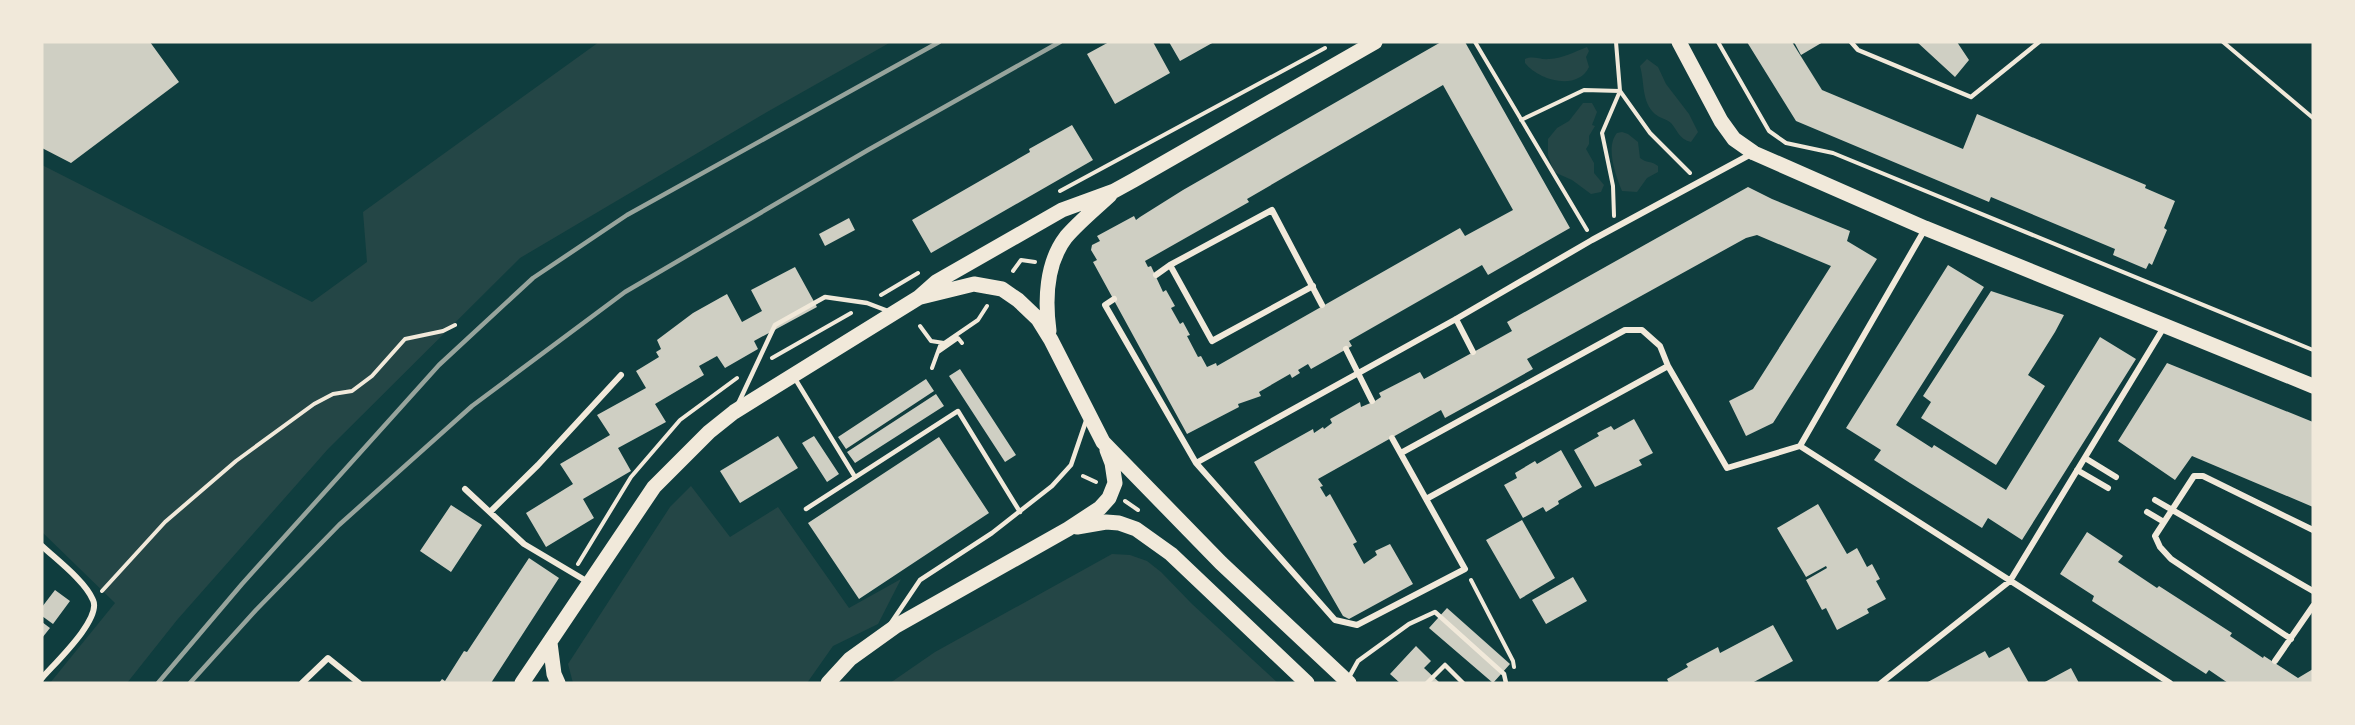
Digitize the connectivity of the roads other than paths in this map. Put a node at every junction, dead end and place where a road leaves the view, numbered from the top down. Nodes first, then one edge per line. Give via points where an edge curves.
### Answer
1 (1375, 42) edge
2 (1679, 42) edge
3 (1851, 42) edge
4 (2039, 42) edge
5 (1754, 153) junction
6 (1114, 191) junction
7 (1925, 228) junction
8 (1170, 265) junction
9 (1156, 275) dead end
10 (1313, 286) junction
11 (918, 298) junction
12 (1114, 299) dead end
13 (1322, 305) dead end
14 (894, 313) junction
15 (1456, 319) junction
16 (2165, 326) junction
17 (1051, 340) junction
18 (1346, 349) dead end
19 (1473, 352) dead end
20 (1668, 366) junction
21 (1358, 373) junction
22 (621, 375) dead end
23 (792, 375) junction
24 (2313, 386) edge
25 (1494, 391) dead end
26 (1498, 399) junction
27 (1372, 401) dead end
28 (734, 412) junction
29 (1088, 413) junction
30 (1392, 438) dead end
31 (1103, 442) junction
32 (1800, 446) junction
33 (1401, 453) junction
34 (2085, 458) junction
35 (1196, 463) junction
36 (2077, 470) junction
37 (855, 477) junction
38 (2116, 477) dead end
39 (2108, 488) dead end
40 (465, 489) dead end
41 (1428, 498) junction
42 (2155, 500) dead end
43 (806, 509) dead end
44 (2172, 510) junction
45 (490, 512) junction
46 (1020, 512) junction
47 (2147, 512) dead end
48 (2164, 522) junction
49 (1068, 529) junction
50 (2313, 530) edge
51 (42, 546) edge
52 (2010, 581) junction
53 (589, 582) junction
54 (2313, 591) edge
55 (2313, 606) edge
56 (882, 635) junction
57 (2291, 639) junction
58 (550, 643) junction
59 (2275, 661) dead end
60 (42, 678) edge
61 (1349, 682) edge
62 (302, 683) edge
63 (359, 683) edge
64 (522, 683) edge
65 (558, 683) edge
66 (828, 683) edge
67 (1307, 683) edge
68 (1428, 683) edge
69 (1463, 683) edge
70 (1506, 683) edge
71 (1881, 683) edge
72 (2170, 683) edge

1 - 6 main road
2 - 5 main road via 1721,121 1734,139
3 - 4 lane via 1858,50 1971,97
5 - 7 main road
5 - 15 street
6 - 11 main road via 1062,210 936,282
6 - 17 main road via 1065,239 1051,268 1046,306
7 - 16 main road
7 - 32 street
8 - 9 street
8 - 10 street via 1212,341
8 - 10 street via 1272,210
10 - 13 street
11 - 14 main road
11 - 17 main road via 974,284 1002,289 1038,319
12 - 35 street via 1105,305
14 - 23 main road
14 - 28 lane via 867,303 825,297 775,325
15 - 19 street
15 - 21 street
16 - 24 main road
16 - 34 street
17 - 29 main road
18 - 21 street
20 - 26 street via 1660,346 1642,330 1625,330
20 - 32 street via 1727,468
20 - 41 street
21 - 27 street
21 - 35 street
22 - 45 street
23 - 28 main road
23 - 37 lane
25 - 26 street
26 - 33 street
28 - 53 main road via 654,487
29 - 31 main road
29 - 46 lane via 1071,465 1046,493
30 - 33 street
31 - 49 main road via 1112,463 1112,492 1100,508
31 - 61 main road via 1221,563
32 - 52 street
33 - 41 street
34 - 36 street
34 - 38 street
35 - 41 street via 1335,620 1357,625 1465,569
36 - 39 street
36 - 52 street
37 - 43 lane
37 - 46 lane via 958,411
40 - 45 street
42 - 44 street
44 - 48 street
44 - 50 street via 2194,476 2203,476
44 - 54 street
45 - 53 street via 524,544
46 - 56 lane via 920,580
47 - 48 street
48 - 57 street via 2155,536 2171,559
49 - 56 main road
49 - 67 main road via 1106,522 1136,529 1171,554
51 - 60 street via 94,601 95,610 88,625
52 - 71 street
52 - 72 street
53 - 58 main road
55 - 57 street
56 - 66 main road via 850,659
57 - 59 street
58 - 64 main road
58 - 65 main road
61 - 70 lane via 1358,661 1409,624 1435,612 1504,674
62 - 63 street via 328,658
68 - 69 lane via 1445,665

